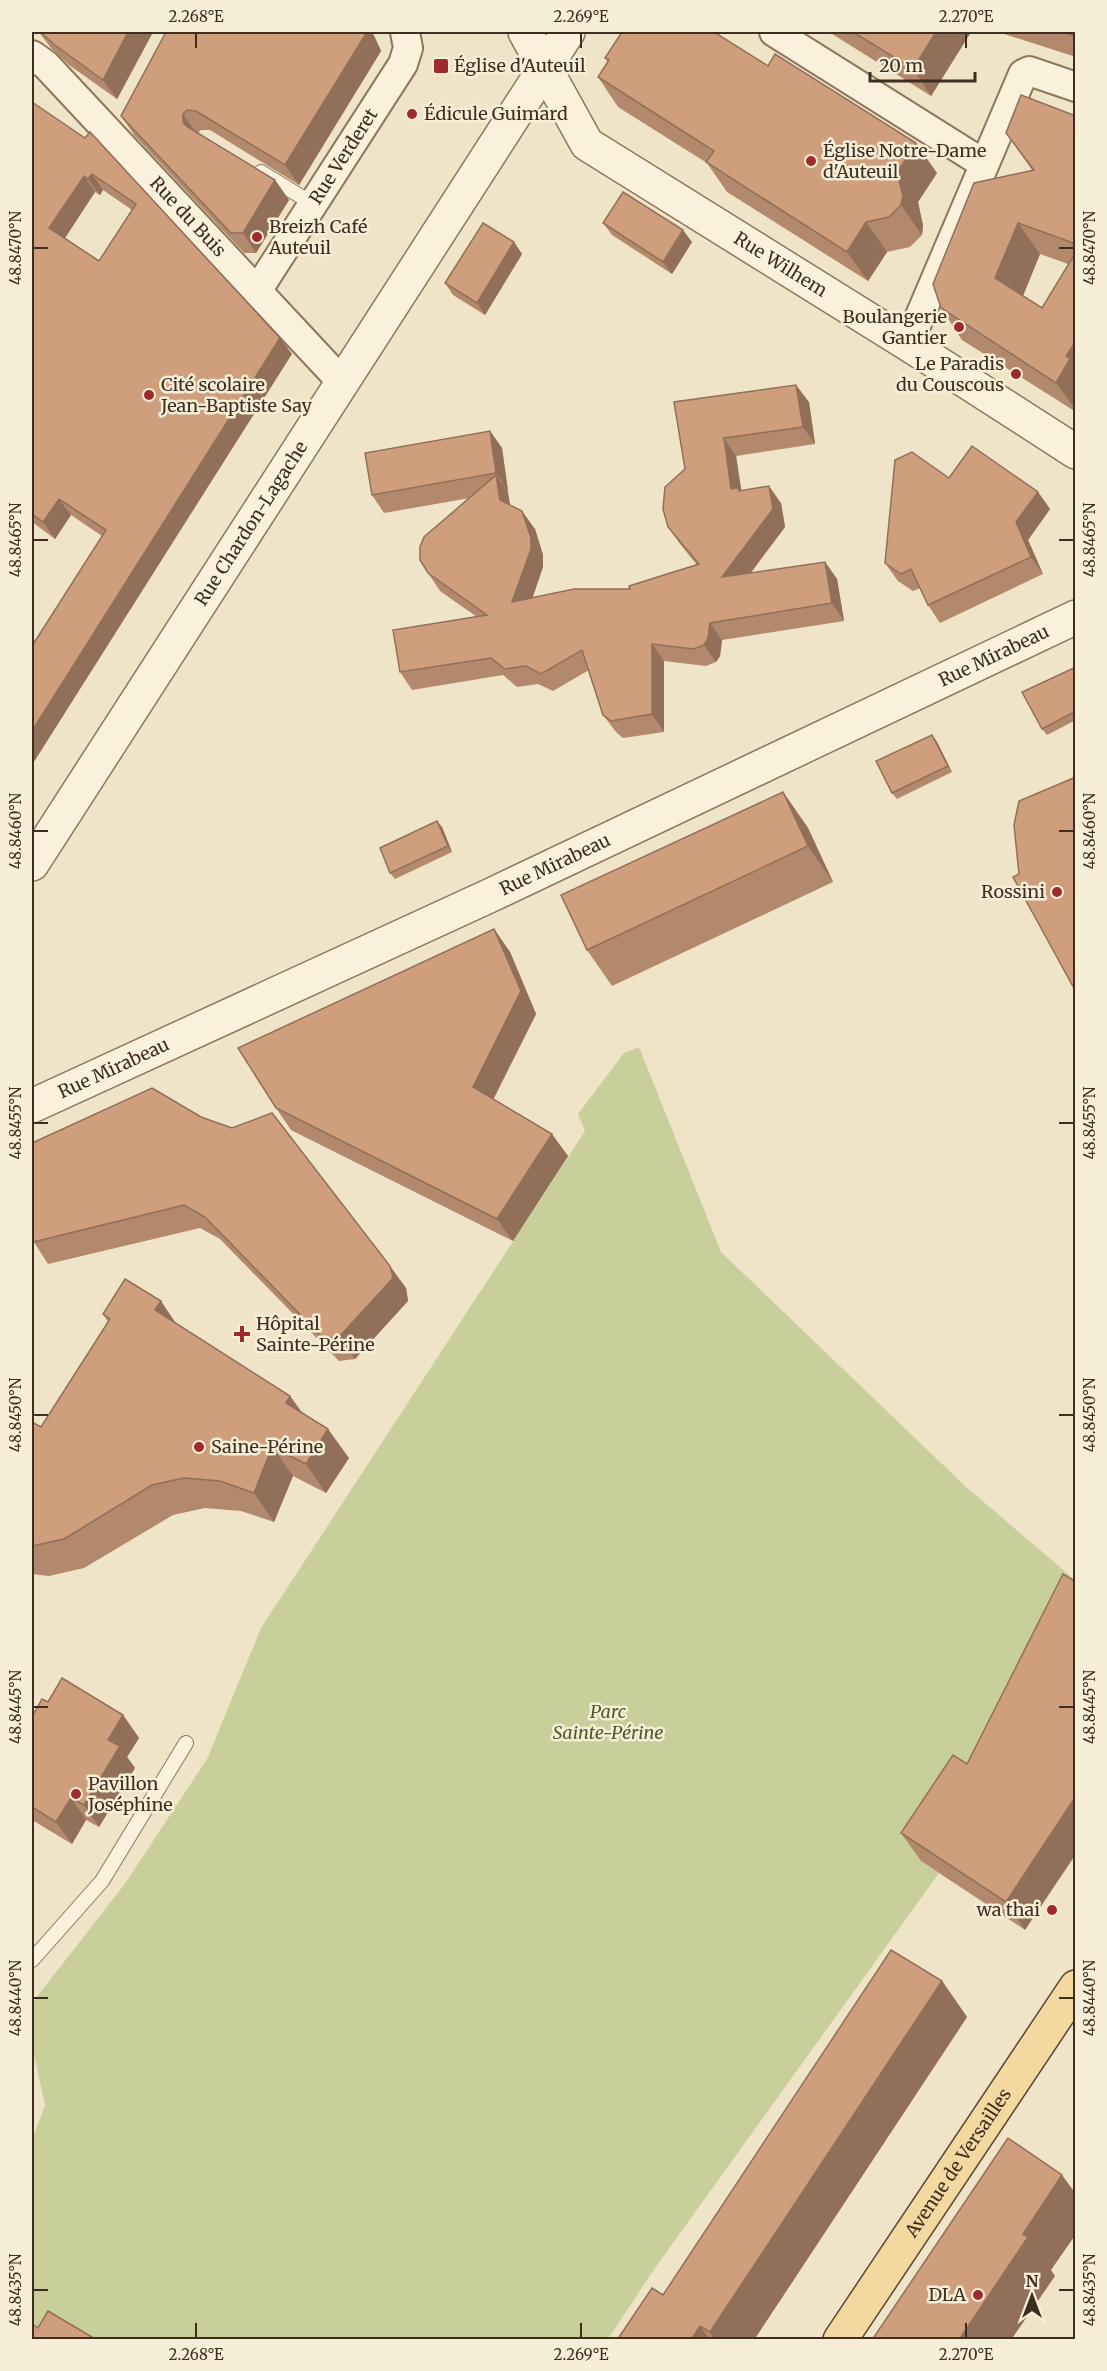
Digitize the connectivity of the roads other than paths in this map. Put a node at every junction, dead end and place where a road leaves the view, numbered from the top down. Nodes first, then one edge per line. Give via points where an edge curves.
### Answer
1 (525, 32) edge
2 (568, 32) edge
3 (774, 32) edge
4 (406, 40) edge
5 (32, 55) edge
6 (545, 67) junction
7 (1076, 87) edge
8 (245, 162) edge
9 (984, 164) junction
10 (313, 204) junction
11 (257, 291) junction
12 (908, 344) junction
13 (342, 382) junction
14 (1076, 452) edge
15 (1076, 617) edge
16 (32, 864) edge
17 (32, 1106) edge
18 (186, 1743) dead end
19 (32, 1960) edge
20 (1076, 1987) edge
21 (840, 2340) edge

1 - 6 street, Rue Wilhem
2 - 6 street, Rue Chardon-Lagache
3 - 9 street
4 - 10 street, Rue Verderet via 403,64
5 - 11 street, Rue du Buis via 121,126
6 - 12 street, Rue Wilhem via 587,144
6 - 13 street, Rue Chardon-Lagache
7 - 9 street via 1029,71 1023,74
8 - 10 lane
9 - 12 street
10 - 11 street, Rue Verderet
11 - 13 street, Rue du Buis
12 - 14 street, Rue Wilhem
13 - 16 street, Rue Chardon-Lagache
15 - 17 street, Rue Mirabeau via 489,896
18 - 19 lane via 102,1881
20 - 21 main road, Avenue de Versailles

